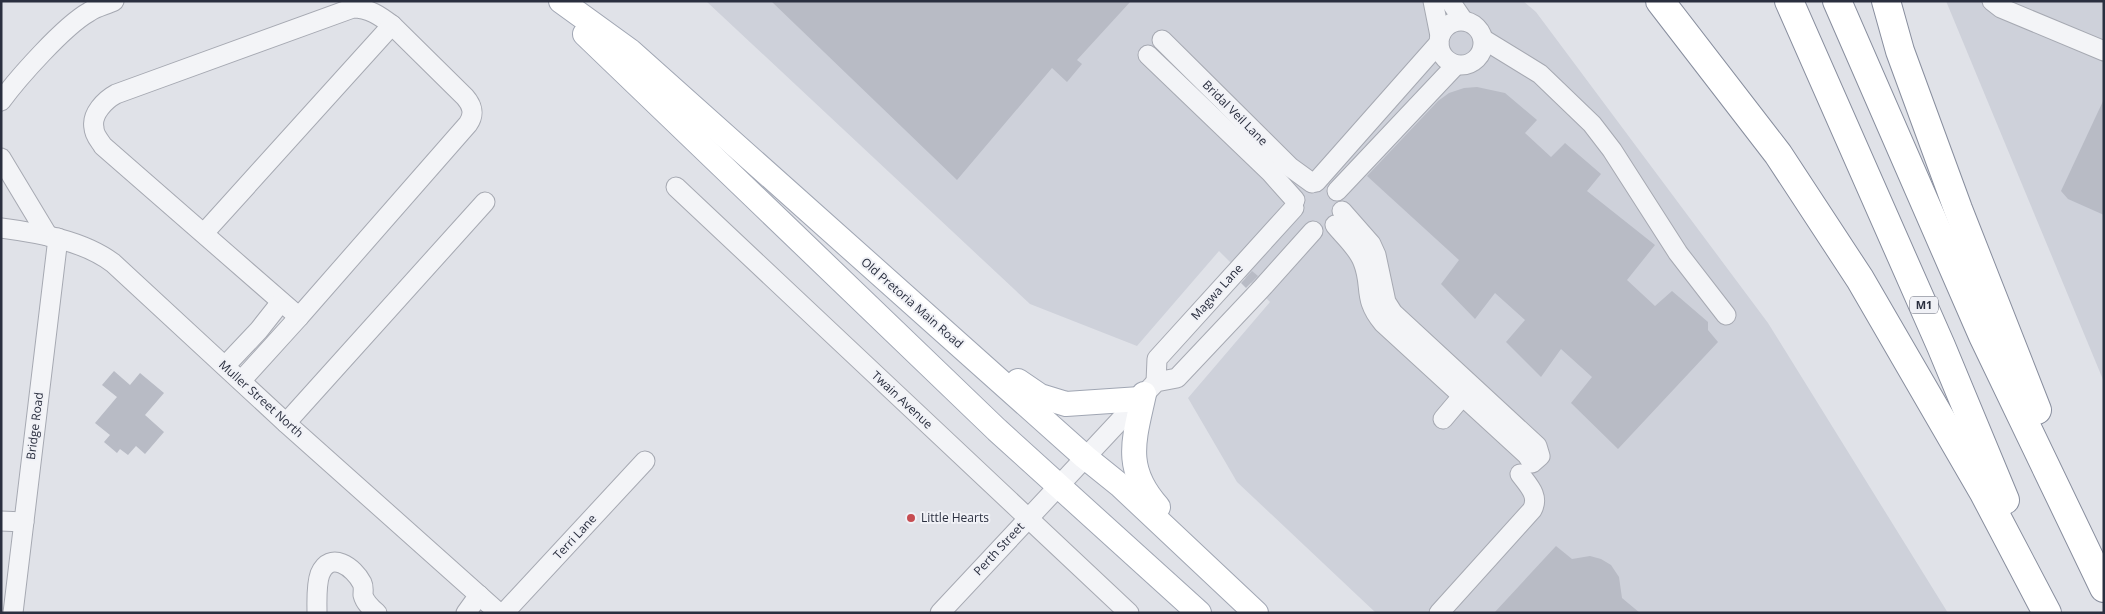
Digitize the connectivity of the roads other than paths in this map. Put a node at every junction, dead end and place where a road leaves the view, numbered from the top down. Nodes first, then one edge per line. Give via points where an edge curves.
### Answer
1 (114, 1) edge
2 (551, 1) edge
3 (561, 1) edge
4 (1433, 1) edge
5 (1450, 1) edge
6 (1790, 1) edge
7 (1837, 1) edge
8 (1886, 1) edge
9 (1992, 1) edge
10 (1662, 5) edge
11 (1463, 20) junction
12 (392, 25) junction
13 (1483, 39) junction
14 (1162, 40) dead end
15 (1439, 40) junction
16 (2104, 51) edge
17 (1148, 55) dead end
18 (1512, 56) junction
19 (1477, 59) junction
20 (1456, 65) junction
21 (1, 102) edge
22 (1234, 124) junction
23 (1, 158) edge
24 (1314, 183) junction
25 (676, 187) dead end
26 (1337, 191) junction
27 (485, 202) dead end
28 (1294, 204) junction
29 (1338, 218) junction
30 (1, 228) edge
31 (1312, 231) junction
32 (204, 233) junction
33 (53, 237) junction
34 (281, 302) junction
35 (1726, 315) dead end
36 (299, 317) junction
37 (933, 321) junction
38 (225, 366) junction
39 (241, 381) junction
40 (1147, 392) junction
41 (1443, 419) dead end
42 (286, 422) junction
43 (1085, 457) junction
44 (645, 460) dead end
45 (1520, 474) dead end
46 (1059, 485) junction
47 (1027, 518) junction
48 (1, 521) edge
49 (24, 522) junction
50 (2104, 581) edge
51 (1230, 588) junction
52 (2104, 588) edge
53 (479, 595) junction
54 (13, 613) edge
55 (316, 613) edge
56 (377, 613) edge
57 (466, 613) edge
58 (499, 613) edge
59 (504, 613) edge
60 (940, 613) edge
61 (1129, 613) edge
62 (1199, 613) edge
63 (1256, 613) edge
64 (1439, 613) edge
65 (2049, 613) edge

1 - 21 street via 89,11 73,24
2 - 46 main road via 997,430
3 - 37 main road, Old Pretoria Main Road via 630,51
4 - 15 street
5 - 11 street
6 - 65 highway, M1 via 1942,346
7 - 52 highway via 1983,336
8 - 50 highway via 1900,51 1955,200
9 - 16 street via 2001,8
10 - 65 highway via 1778,154 1860,279 1984,493
11 - 13 street via 1476,26
11 - 15 street via 1448,24
12 - 32 street
12 - 32 street via 368,10 353,8 116,94 103,103 94,128 103,146
12 - 36 street via 465,97 472,108 472,117
13 - 18 street
13 - 19 street via 1484,46
14 - 22 street, Bridal Veil Lane
15 - 20 street via 1444,57
15 - 24 street, Magwa Lane
17 - 22 street, Bridal Veil Lane
18 - 19 street
18 - 35 street via 1540,74 1592,124 1678,253
19 - 20 street
20 - 26 street
22 - 24 street, Bridal Veil Lane
22 - 28 street, Bridal Veil Lane
23 - 33 street
24 - 26 street via 1329,185
24 - 28 street, Magwa Lane via 1304,187
25 - 47 street, Twain Avenue
26 - 29 street via 1342,204
27 - 42 street
28 - 31 street via 1299,222
28 - 40 street, Magwa Lane via 1157,359
29 - 31 street via 1320,231
29 - 41 street via 1370,244 1376,256 1373,275 1393,313 1467,390
30 - 33 street, Muller Street North
31 - 40 street via 1177,378
32 - 34 street
33 - 38 street, Muller Street North via 105,257
33 - 49 street, Bridge Road
34 - 36 street
34 - 38 street
36 - 39 street
37 - 40 main road via 1040,396 1053,401 1066,404
37 - 43 main road, Old Pretoria Main Road
38 - 39 street, Muller Street North
39 - 42 street, Muller Street North
40 - 43 street
40 - 51 main road via 1134,449 1140,482 1148,496
42 - 53 street, Muller Street North
43 - 46 street, Perth Street
43 - 51 main road, Old Pretoria Main Road via 1121,486
44 - 59 street, Terri Lane
45 - 64 street via 1534,494 1535,505
46 - 47 street, Perth Street
46 - 62 main road
47 - 60 street, Perth Street
47 - 61 street, Twain Avenue
48 - 49 street
49 - 54 street, Bridge Road
51 - 63 main road, Old Pretoria Main Road
53 - 57 street
53 - 58 street, Muller Street North
55 - 56 street via 320,575 326,564 335,561 346,564 363,584 367,604

